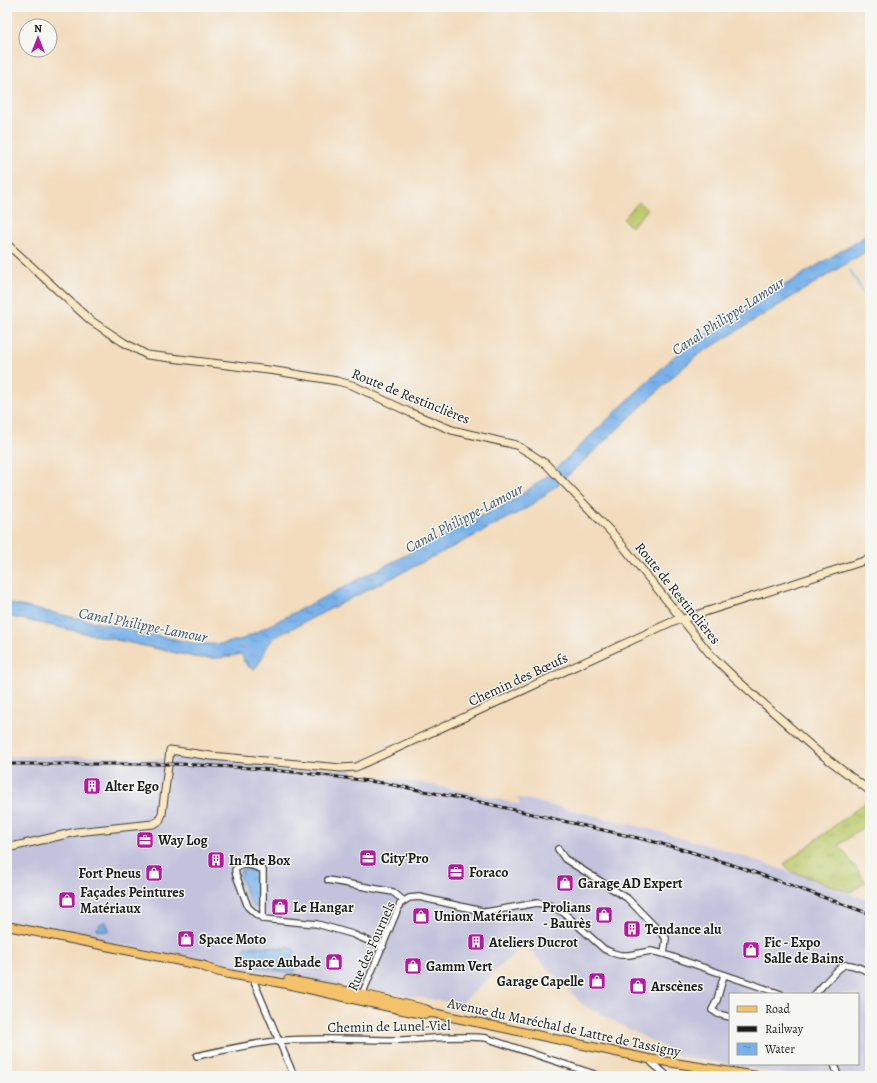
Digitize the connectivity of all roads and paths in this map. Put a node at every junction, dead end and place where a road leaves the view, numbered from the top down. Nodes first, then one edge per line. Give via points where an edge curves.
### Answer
1 (7, 244) edge
2 (870, 559) edge
3 (683, 619) junction
4 (870, 791) edge
5 (7, 848) edge
6 (558, 848) dead end
7 (328, 880) dead end
8 (404, 901) junction
9 (263, 916) junction
10 (7, 926) edge
11 (383, 947) junction
12 (664, 954) junction
13 (202, 966) junction
14 (870, 972) edge
15 (724, 975) junction
16 (254, 978) junction
17 (778, 993) edge
18 (816, 993) edge
19 (360, 997) junction
20 (729, 1017) edge
21 (279, 1041) junction
22 (197, 1056) dead end
23 (649, 1059) junction
24 (834, 1065) edge
25 (690, 1066) junction
26 (836, 1075) edge
27 (294, 1076) edge
28 (600, 1076) edge
29 (668, 1076) edge
30 (722, 1076) edge
31 (757, 1076) edge

1 - 3 street, Route de Restinclières via 90,320 147,355 337,381 352,385 452,430 516,445 546,464 614,534
2 - 3 street, Chemin des Bœufs
3 - 4 street, Route de Restinclières via 710,654 736,679 817,751
3 - 5 street, Chemin des Bœufs via 669,623 356,767 341,768 170,750 159,821 153,824 76,832
6 - 12 street via 565,859 626,898 666,938
7 - 8 street, Rue des Fournels via 393,892
8 - 11 street, Rue des Fournels via 400,904
8 - 12 street, Rue des Fournels via 419,897 486,912 537,903 549,905 564,913 604,949 613,953 629,955 651,951
9 - 9 street via 262,870 244,864 238,866 235,870 236,875 248,907 258,916
9 - 11 street via 263,919 317,924 352,934
10 - 13 main road, Avenue du Maréchal de Lattre de Tassigny
11 - 19 street, Rue des Fournels
12 - 15 street, Rue des Fournels
13 - 16 main road, Avenue du Maréchal de Lattre de Tassigny
13 - 19 main road, Avenue du Maréchal de Lattre de Tassigny via 263,975
14 - 18 street via 845,965
15 - 17 street, Rue des Fournels
15 - 20 street via 712,1010
16 - 19 main road, Avenue du Maréchal de Lattre de Tassigny
16 - 21 street
19 - 23 main road, Avenue du Maréchal de Lattre de Tassigny via 422,1014 433,1013
21 - 22 street, Chemin de Lunel-Viel
21 - 27 street
21 - 28 street, Chemin de Lunel-Viel via 409,1040 474,1036
23 - 25 main road, Avenue du Maréchal de Lattre de Tassigny
23 - 29 street
24 - 26 street
25 - 30 main road, Avenue du Maréchal de Lattre de Tassigny via 699,1071
25 - 31 main road, Avenue du Maréchal de Lattre de Tassigny

